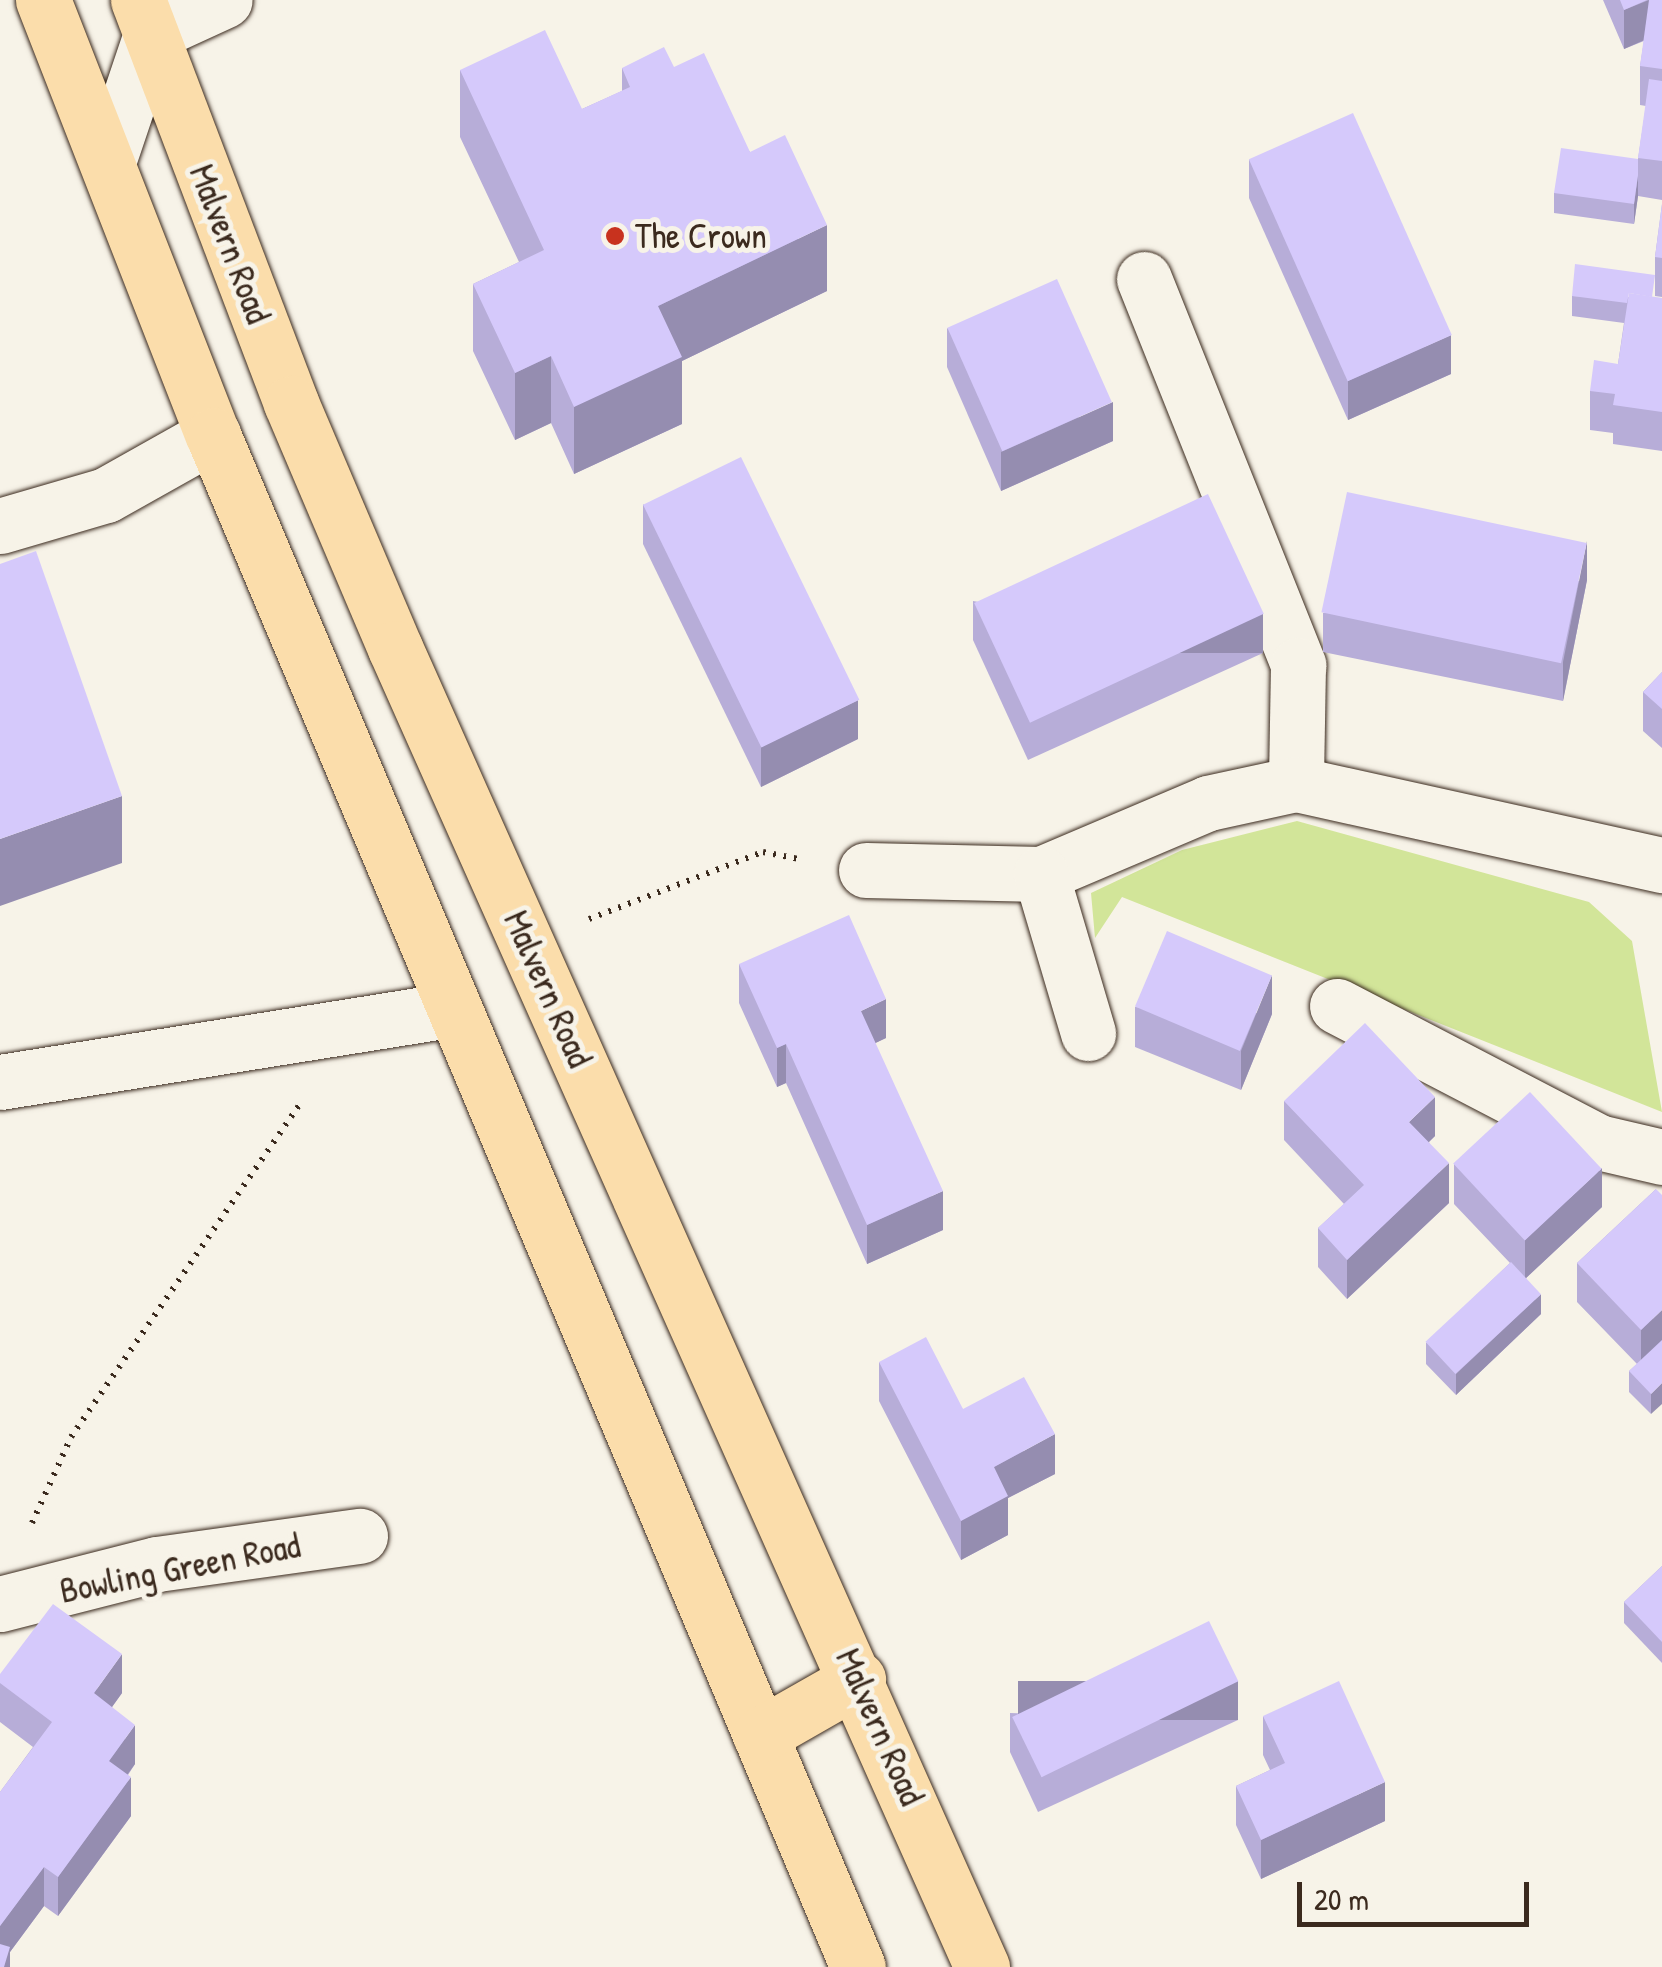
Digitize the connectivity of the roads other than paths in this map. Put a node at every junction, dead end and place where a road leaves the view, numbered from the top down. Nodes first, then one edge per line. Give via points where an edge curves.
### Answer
1 (43, 0) edge
2 (225, 0) edge
3 (145, 17) edge
4 (108, 162) junction
5 (1144, 278) dead end
6 (291, 403) junction
7 (214, 436) junction
8 (0, 526) edge
9 (1296, 784) junction
10 (1661, 865) edge
11 (866, 870) road end
12 (1040, 874) junction
13 (1662, 877) edge
14 (1336, 1006) dead end
15 (454, 1010) junction
16 (1088, 1034) dead end
17 (0, 1082) edge
18 (1662, 1158) edge
19 (360, 1536) dead end
20 (0, 1604) edge
21 (858, 1679) junction
22 (760, 1735) junction
23 (858, 1967) edge
24 (982, 1967) edge

1 - 4 highway
2 - 3 street
3 - 4 street
3 - 6 highway, Malvern Road
4 - 7 highway
5 - 9 street via 1298,665
6 - 7 highway
6 - 21 highway, Malvern Road
7 - 8 street via 106,495
7 - 15 highway
9 - 10 street
9 - 12 street via 1208,802
10 - 13 street
11 - 12 street
12 - 16 street
14 - 18 street via 1598,1142
15 - 17 street
15 - 22 highway
19 - 20 street, Bowling Green Road via 157,1564
21 - 22 highway
21 - 24 highway, Malvern Road
22 - 23 highway

